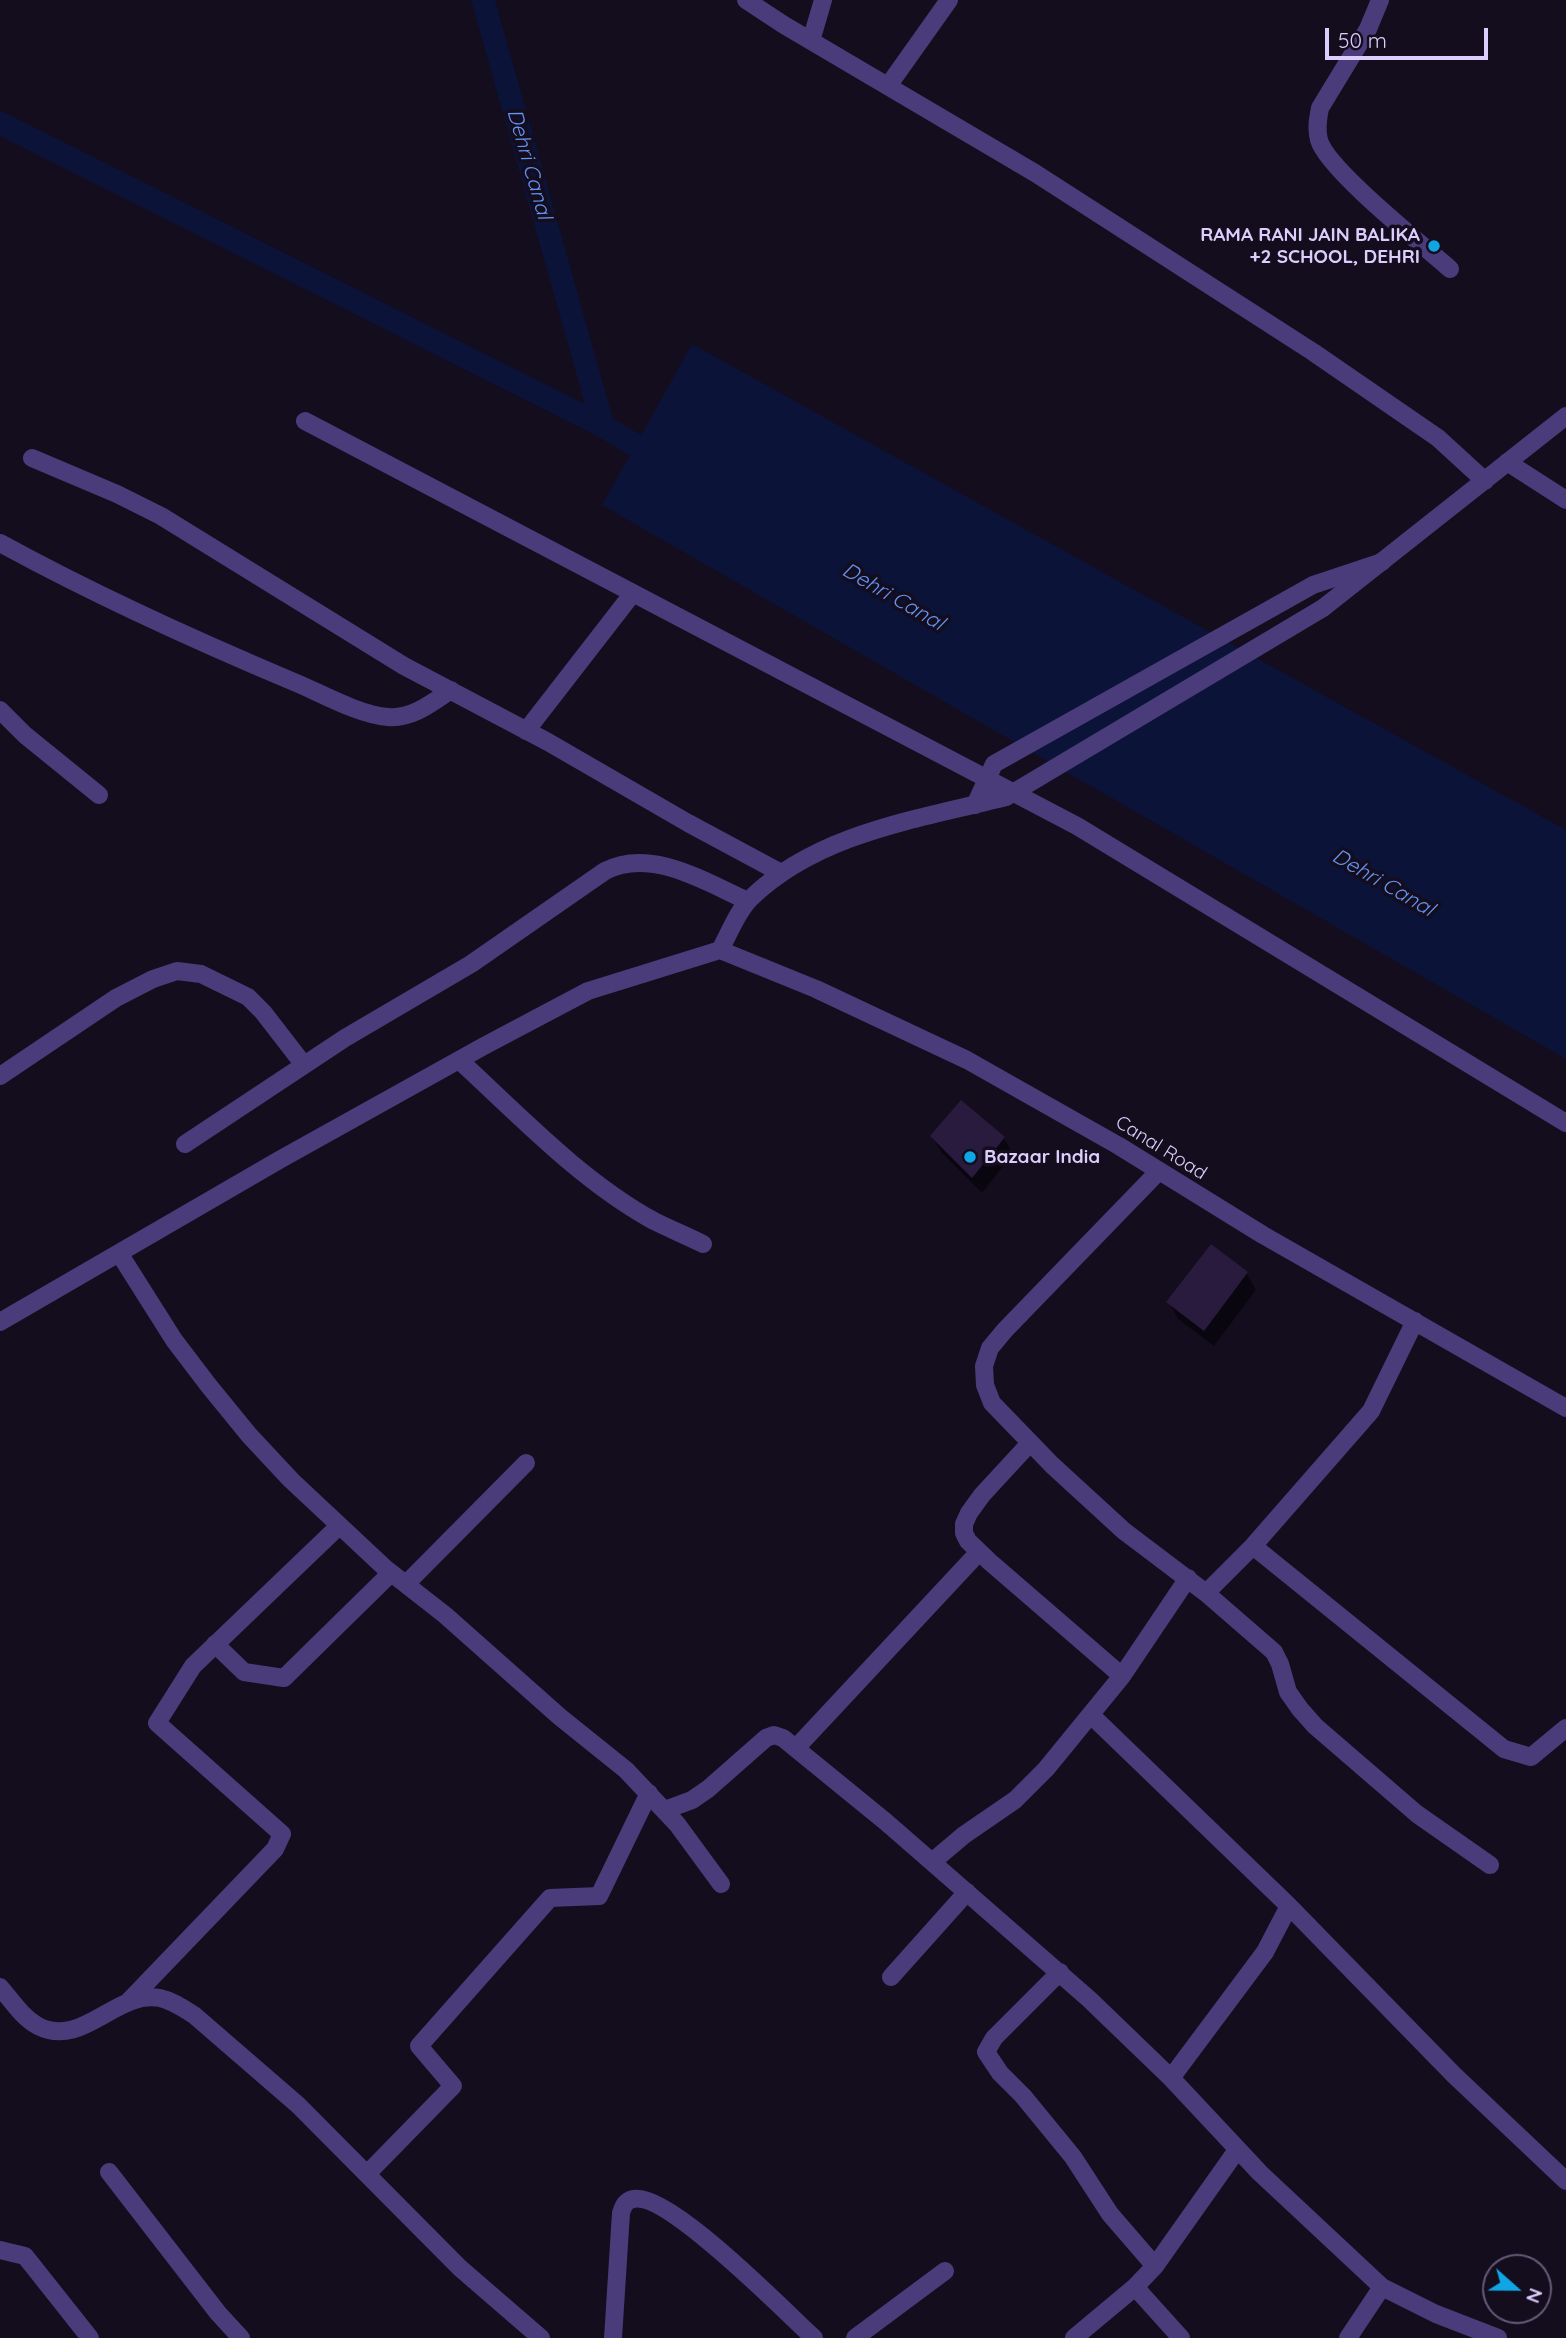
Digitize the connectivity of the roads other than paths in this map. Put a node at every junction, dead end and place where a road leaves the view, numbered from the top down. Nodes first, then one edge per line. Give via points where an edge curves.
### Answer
1 (746, 0) edge
2 (949, 0) edge
3 (1380, 0) edge
4 (824, 5) edge
5 (811, 41) junction
6 (888, 86) junction
7 (1450, 269) dead end
8 (1566, 416) edge
9 (305, 421) dead end
10 (32, 458) dead end
11 (1507, 462) junction
12 (1485, 481) junction
13 (1566, 499) edge
14 (0, 543) edge
15 (1382, 562) junction
16 (633, 593) junction
17 (451, 690) junction
18 (0, 710) edge
19 (526, 731) junction
20 (99, 794) dead end
21 (975, 805) junction
22 (781, 873) junction
23 (748, 901) junction
24 (720, 950) junction
25 (459, 1060) junction
26 (304, 1065) junction
27 (0, 1076) edge
28 (1566, 1124) edge
29 (185, 1143) dead end
30 (1160, 1171) junction
31 (703, 1244) dead end
32 (119, 1253) junction
33 (1415, 1321) junction
34 (0, 1322) edge
35 (1566, 1408) edge
36 (1030, 1443) junction
37 (526, 1463) dead end
38 (339, 1526) junction
39 (1253, 1546) junction
40 (979, 1552) junction
41 (391, 1573) junction
42 (1188, 1578) junction
43 (406, 1584) junction
44 (1206, 1593) junction
45 (215, 1644) junction
46 (1122, 1676) junction
47 (1091, 1715) junction
48 (1566, 1728) edge
49 (796, 1748) junction
50 (649, 1793) junction
51 (665, 1810) junction
52 (932, 1862) junction
53 (1489, 1865) dead end
54 (721, 1884) dead end
55 (967, 1892) junction
56 (1289, 1906) junction
57 (1060, 1972) junction
58 (891, 1977) dead end
59 (0, 1987) edge
60 (129, 2001) junction
61 (1171, 2078) junction
62 (1237, 2150) junction
63 (109, 2172) dead end
64 (367, 2174) junction
65 (1566, 2181) edge
66 (0, 2250) edge
67 (1155, 2266) junction
68 (945, 2271) dead end
69 (1135, 2287) junction
70 (1382, 2287) junction
71 (1465, 2332) edge
72 (90, 2338) edge
73 (241, 2338) edge
74 (541, 2338) edge
75 (612, 2338) edge
76 (814, 2338) edge
77 (855, 2338) edge
78 (1074, 2338) edge
79 (1181, 2338) edge
80 (1348, 2338) edge
81 (1498, 2338) edge

1 - 5 street
2 - 6 street
3 - 7 street via 1368,29 1320,108 1319,141 1354,184
4 - 5 street
5 - 6 street
6 - 12 street via 1035,173 1313,352 1438,438
8 - 11 street
9 - 16 street
10 - 17 street via 160,516 404,666
11 - 12 street
11 - 13 street
12 - 15 street
14 - 17 street via 72,582 365,711 404,717
15 - 21 street, bridge via 1323,608 1006,797
15 - 21 street, bridge via 1313,585 994,764
16 - 19 street
16 - 28 street via 1077,826
17 - 19 street
18 - 20 street
19 - 22 street
21 - 22 street via 863,834
22 - 23 street
23 - 24 street
23 - 26 street via 678,870 635,862 619,864 471,964
24 - 25 street via 588,991
24 - 30 street, Canal Road via 956,1054
25 - 31 street via 559,1151 619,1198
25 - 32 street
26 - 27 street via 248,997 201,974 177,971 116,998
26 - 29 street
30 - 33 street, Canal Road
30 - 36 street via 990,1348 984,1366 992,1403
32 - 34 street
32 - 38 street via 209,1386 249,1435
33 - 35 street, Canal Road
33 - 39 street via 1371,1411
36 - 40 street via 969,1513 964,1533
36 - 42 street via 1124,1531
37 - 43 street
38 - 41 street
38 - 45 street
39 - 44 street
39 - 48 street via 1504,1749 1531,1757
40 - 46 street
40 - 49 street
41 - 43 street
41 - 45 street via 284,1678 244,1672
42 - 44 street
42 - 46 street
43 - 50 street
44 - 53 street via 1274,1652 1288,1692 1315,1726 1417,1814
45 - 60 street via 193,1666 157,1723 282,1834 275,1849
46 - 47 street
47 - 52 street via 1015,1800
47 - 56 street
49 - 51 street via 774,1735 766,1738 708,1789
49 - 52 street
50 - 51 street
50 - 64 street via 598,1896 550,1898 419,2046 453,2085
51 - 54 street
52 - 55 street
55 - 57 street
55 - 58 street
56 - 61 street via 1265,1952
56 - 65 street via 1454,2075
57 - 61 street
57 - 67 street via 994,2038 986,2052
59 - 60 street via 26,2018 54,2031 84,2026
60 - 64 street via 160,1998 194,2015 298,2105
61 - 62 street
62 - 67 street
62 - 70 street
63 - 73 street
64 - 74 street via 499,2305
66 - 72 street via 25,2256
67 - 69 street
68 - 77 street
69 - 78 street
69 - 79 street
70 - 71 street
70 - 80 street
71 - 81 street
75 - 76 street via 621,2213 629,2200 637,2199 701,2235

